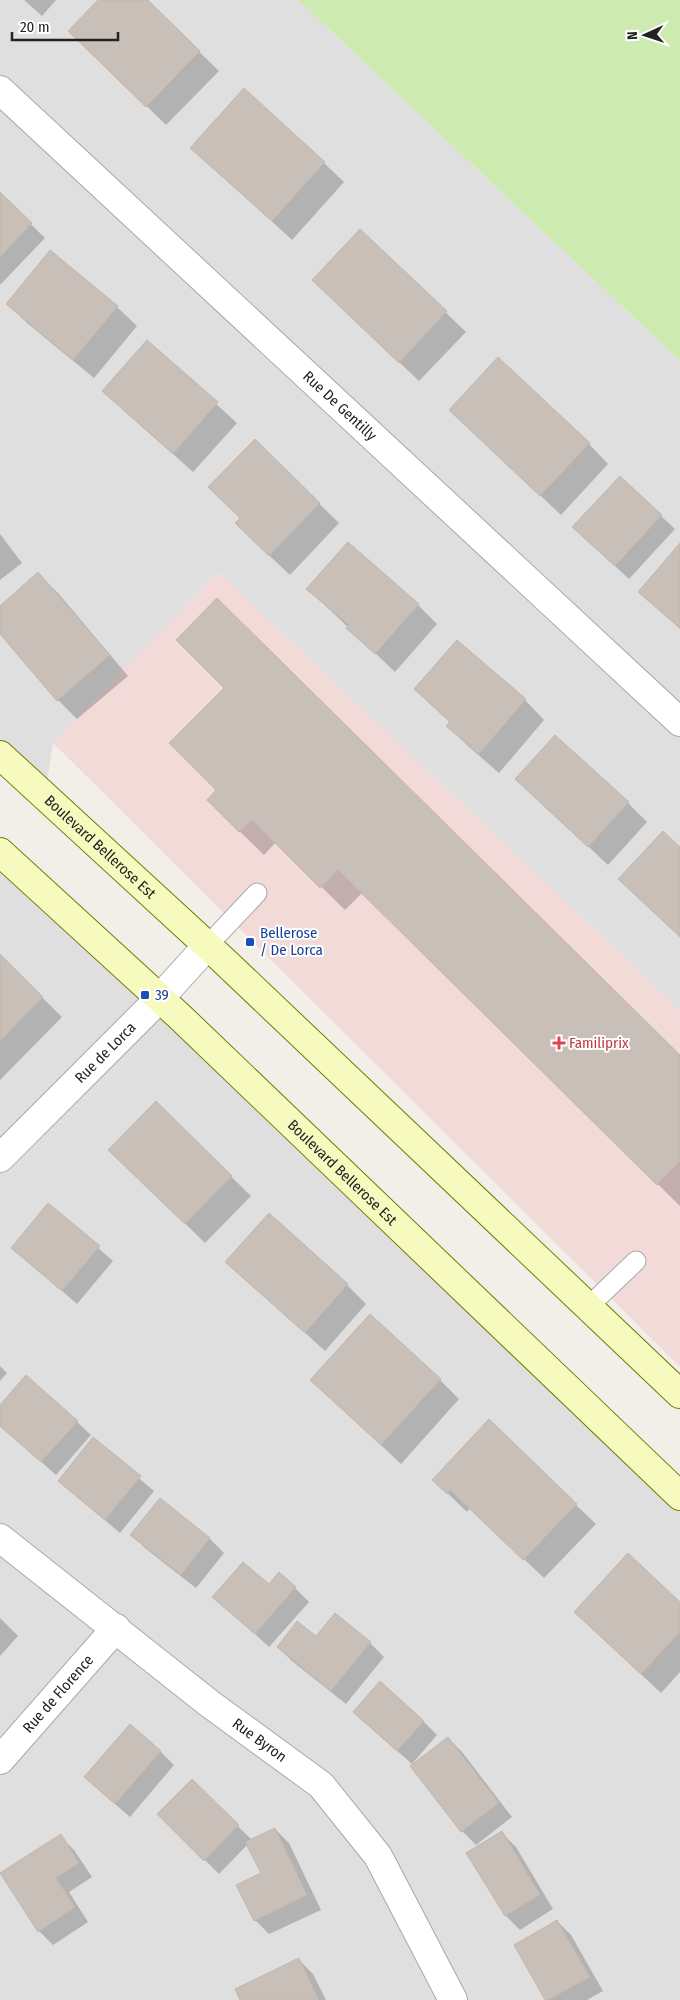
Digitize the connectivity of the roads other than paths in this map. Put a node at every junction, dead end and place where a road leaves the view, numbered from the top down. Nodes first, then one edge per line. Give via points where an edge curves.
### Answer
1 (0, 90) edge
2 (680, 722) edge
3 (0, 755) edge
4 (0, 852) edge
5 (257, 893) dead end
6 (207, 946) junction
7 (160, 998) junction
8 (0, 1158) edge
9 (636, 1261) dead end
10 (588, 1306) junction
11 (680, 1394) edge
12 (680, 1496) edge
13 (0, 1538) edge
14 (116, 1628) junction
15 (0, 1760) edge
16 (453, 2000) edge

1 - 2 street, Rue De Gentilly
3 - 6 street, Boulevard Bellerose Est
4 - 7 street, Boulevard Bellerose Est
5 - 6 lane
6 - 7 street, Rue de Lorca
6 - 10 street, Boulevard Bellerose Est
7 - 8 street, Rue de Lorca
7 - 12 street, Boulevard Bellerose Est
9 - 10 lane
10 - 11 street, Boulevard Bellerose Est
13 - 14 street, Rue Byron
14 - 15 street, Rue de Florence
14 - 16 street, Rue Byron via 210,1704 321,1785 378,1856

